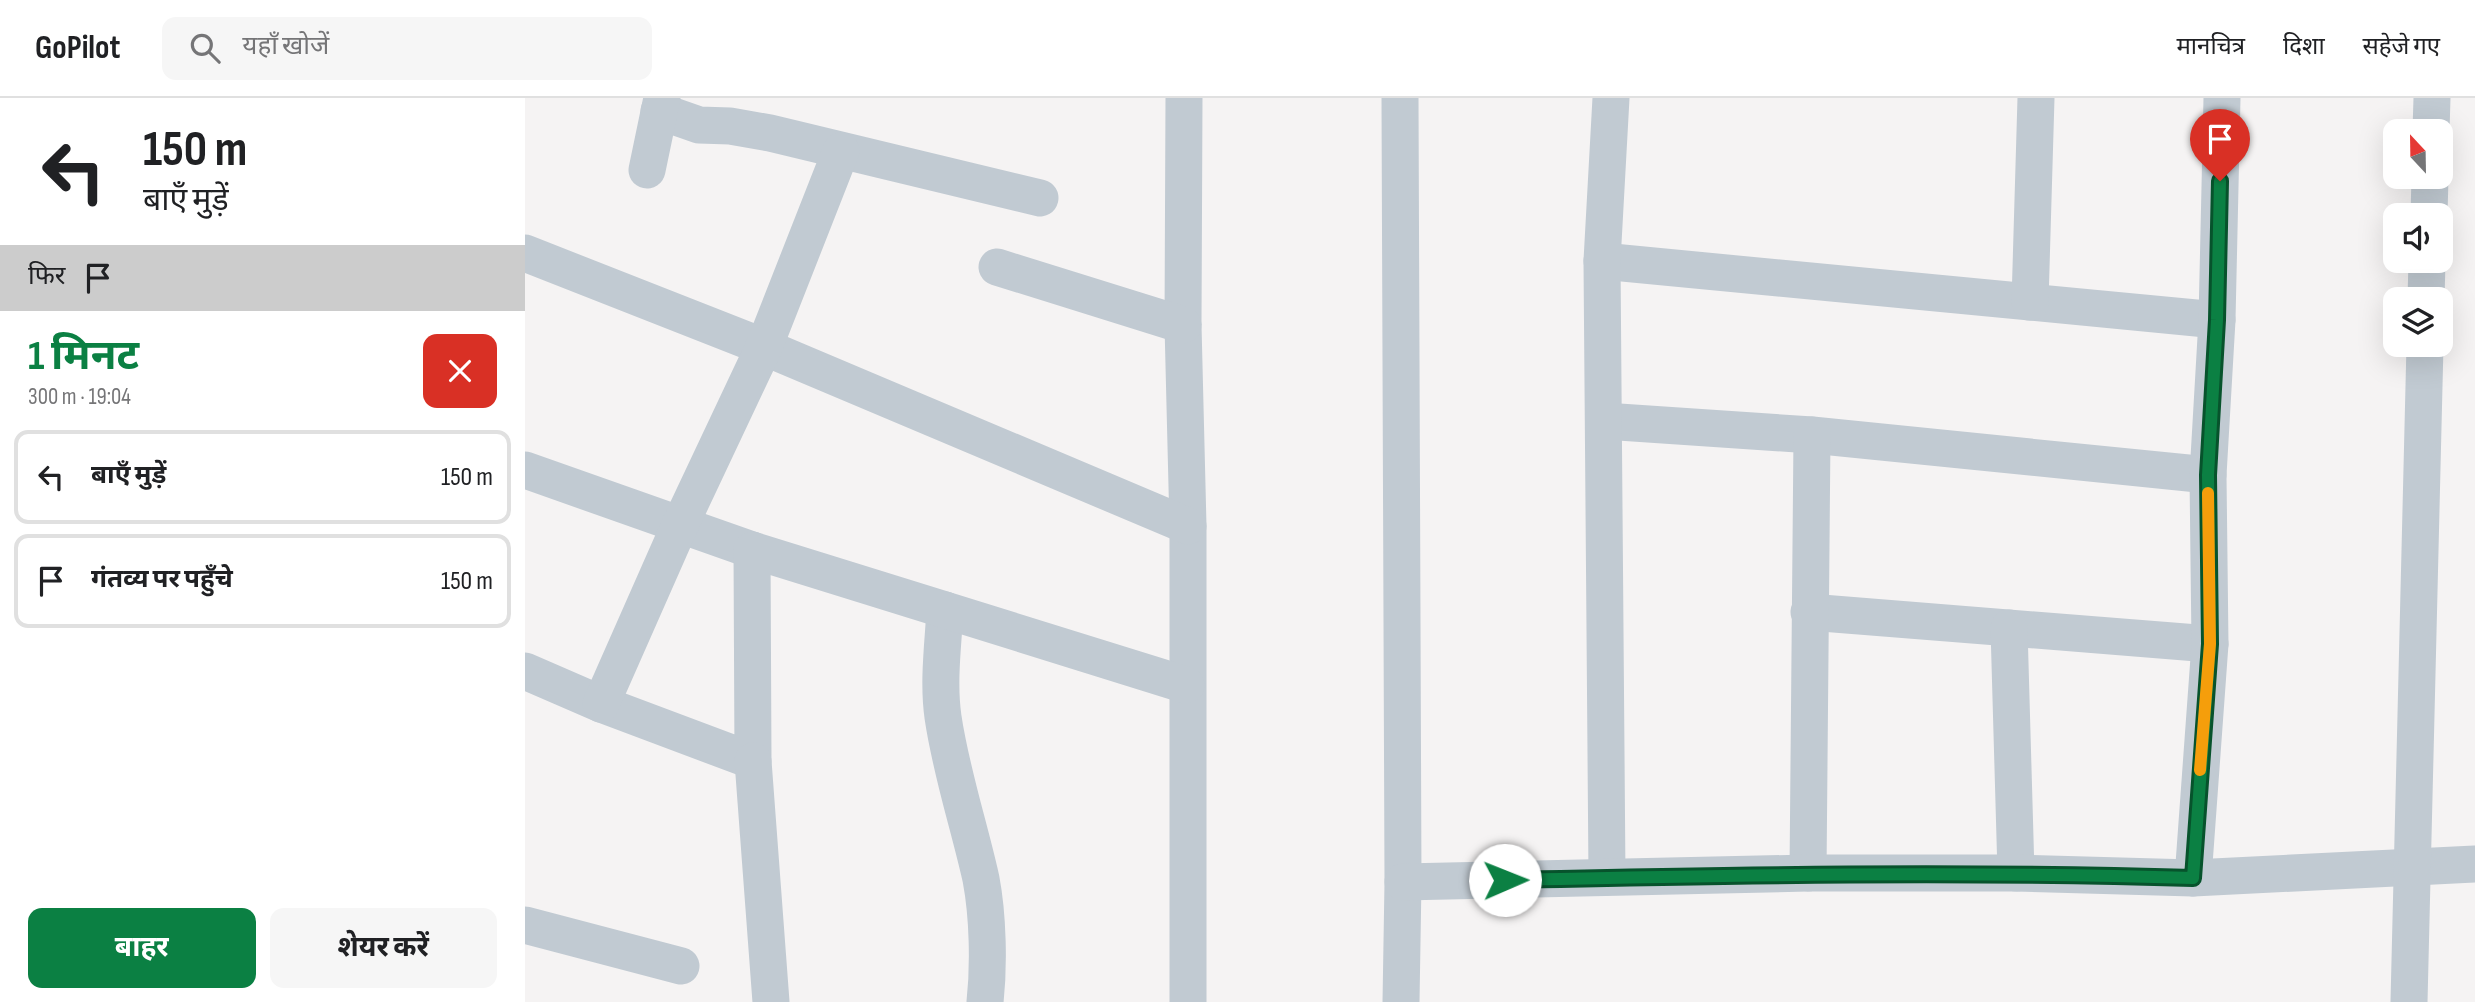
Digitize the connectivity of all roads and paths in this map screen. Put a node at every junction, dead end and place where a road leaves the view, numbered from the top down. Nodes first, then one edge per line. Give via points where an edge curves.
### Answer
1 (1184, 98) edge
2 (1400, 98) edge
3 (1611, 98) edge
4 (2036, 98) edge
5 (2222, 98) edge
6 (2432, 98) edge
7 (661, 105) edge
8 (2431, 119) edge
9 (841, 151) junction
10 (647, 170) dead end
11 (1040, 198) dead end
12 (525, 253) edge
13 (1602, 261) junction
14 (997, 267) dead end
15 (2030, 302) junction
16 (2217, 320) junction
17 (1183, 325) junction
18 (764, 347) junction
19 (2425, 357) edge
20 (1604, 421) junction
21 (1812, 435) junction
22 (525, 470) edge
23 (2208, 475) junction
24 (680, 525) junction
25 (1188, 526) junction
26 (752, 550) junction
27 (945, 610) junction
28 (1809, 612) junction
29 (2009, 628) junction
30 (2210, 644) junction
31 (527, 681) edge
32 (1187, 685) junction
33 (601, 704) junction
34 (753, 761) junction
35 (2475, 864) edge
36 (2411, 866) junction
37 (1808, 873) junction
38 (2016, 873) junction
39 (1608, 877) junction
40 (2193, 878) junction
41 (1403, 882) junction
42 (525, 925) edge
43 (681, 966) dead end
44 (771, 1002) edge
45 (985, 1002) edge
46 (1188, 1002) edge
47 (1401, 1002) edge
48 (2409, 1002) edge

1 - 17 street
2 - 41 street
3 - 13 street
4 - 15 street
5 - 16 street
6 - 8 street
7 - 9 street via 699,125 730,125
7 - 10 street
9 - 11 street
9 - 18 street
12 - 18 street
13 - 15 street
13 - 20 street
14 - 17 street
15 - 16 street
16 - 23 street
17 - 25 street
18 - 24 street
18 - 25 street
19 - 36 street
20 - 21 street
20 - 39 street
21 - 23 street
21 - 28 street
22 - 24 street
23 - 30 street
24 - 26 street
24 - 33 street
25 - 32 street
26 - 27 street
26 - 34 street
27 - 32 street
27 - 45 street via 943,716 981,882
28 - 29 street
28 - 37 street
29 - 30 street
29 - 38 street
30 - 40 street
31 - 33 street
32 - 46 street
33 - 34 street
34 - 44 street
35 - 36 street
36 - 40 street
36 - 48 street
37 - 38 street
37 - 39 street
38 - 40 street
39 - 41 street
41 - 47 street
42 - 43 street

